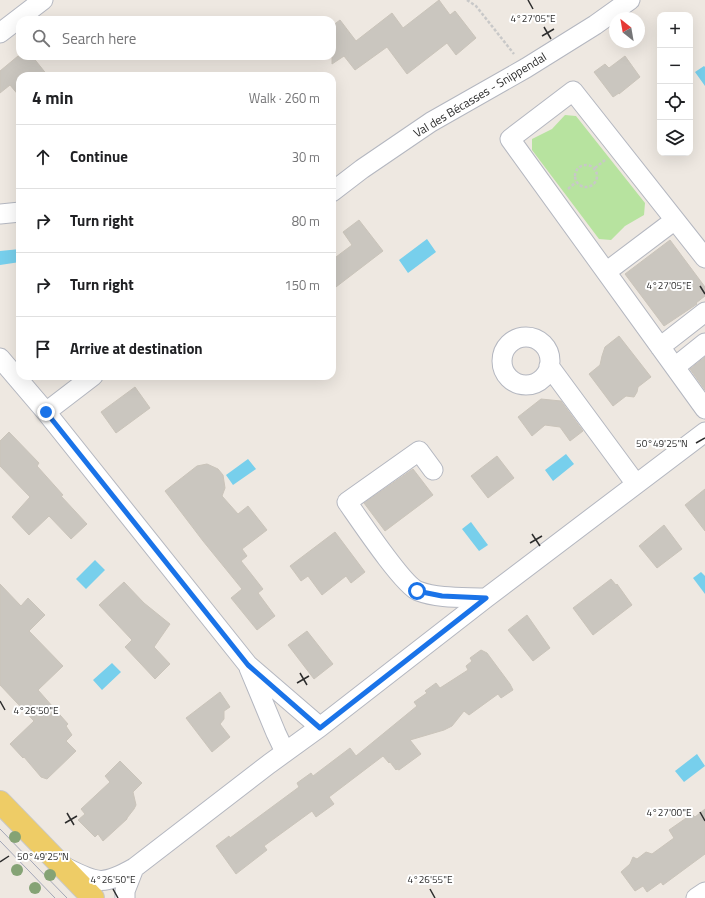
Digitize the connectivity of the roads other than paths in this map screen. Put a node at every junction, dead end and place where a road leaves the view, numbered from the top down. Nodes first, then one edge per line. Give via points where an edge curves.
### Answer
1 (43, 0) edge
2 (630, 0) edge
3 (22, 16) edge
4 (16, 21) edge
5 (0, 33) edge
6 (336, 189) edge
7 (16, 212) edge
8 (0, 214) edge
9 (675, 220) junction
10 (705, 258) edge
11 (606, 272) junction
12 (705, 312) edge
13 (705, 343) edge
14 (660, 347) junction
15 (0, 358) edge
16 (549, 366) dead end
17 (675, 367) junction
18 (16, 377) edge
19 (19, 380) edge
20 (88, 380) edge
21 (705, 409) edge
22 (46, 412) junction
23 (705, 432) edge
24 (433, 470) dead end
25 (636, 484) junction
26 (486, 598) junction
27 (248, 665) junction
28 (320, 728) junction
29 (285, 752) junction
30 (0, 802) edge
31 (59, 864) junction
32 (134, 868) junction
33 (705, 892) edge
34 (93, 898) edge
35 (125, 898) edge
36 (696, 898) edge

1 - 3 street
2 - 6 street, Val des Bécasses - Snippendal via 596,25 526,68 431,122
4 - 5 street
7 - 8 street
9 - 10 street
9 - 11 street
9 - 11 street via 573,91 510,139
11 - 14 street
12 - 14 street
13 - 17 street
14 - 17 street
15 - 18 street
16 - 25 street
17 - 21 street
19 - 22 street
20 - 22 street
22 - 27 street
23 - 25 street
24 - 26 street via 419,451 347,502 404,581 417,591 442,596
25 - 26 street
26 - 28 street
27 - 28 street
27 - 29 street
28 - 29 street
29 - 32 street
30 - 31 main road
31 - 32 street via 87,879 103,881 118,877
31 - 34 main road
32 - 35 street via 125,891
33 - 36 street

